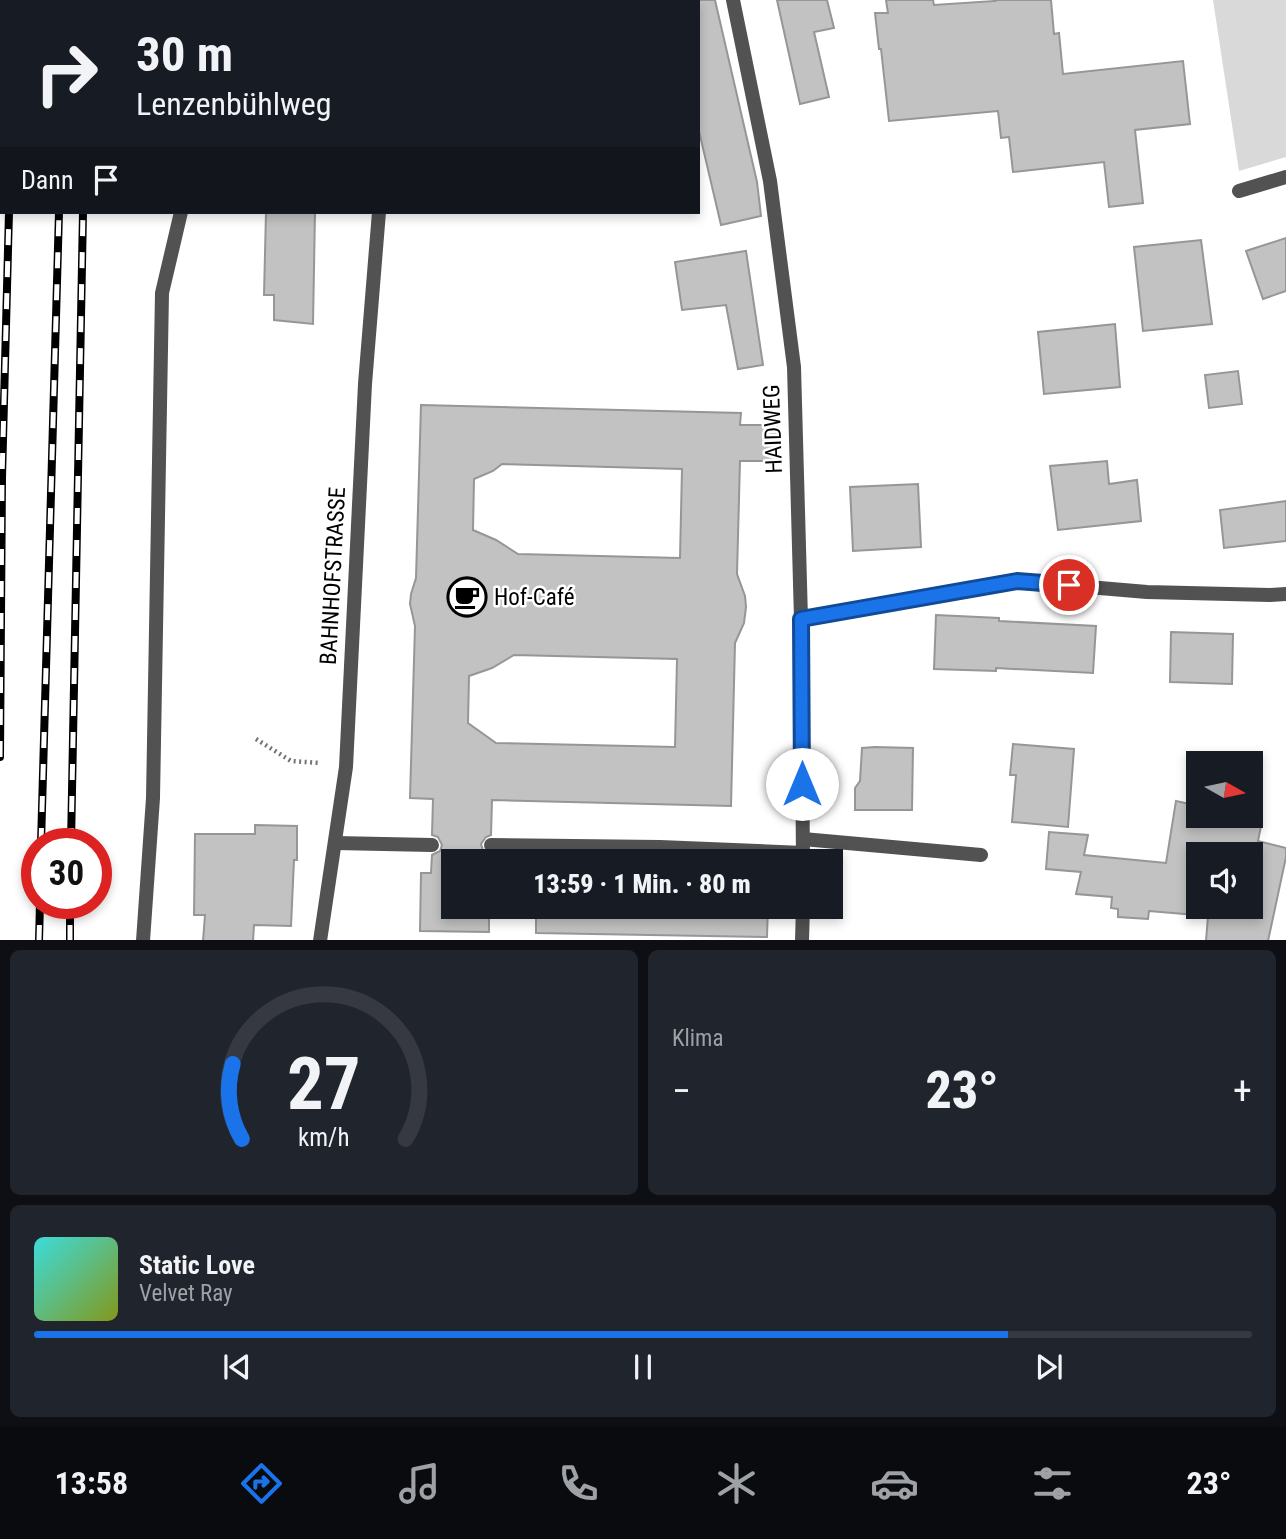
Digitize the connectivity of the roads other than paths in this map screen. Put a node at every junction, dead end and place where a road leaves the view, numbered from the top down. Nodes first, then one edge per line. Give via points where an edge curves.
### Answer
1 (733, 0) edge
2 (1286, 177) edge
3 (1239, 191) dead end
4 (181, 214) edge
5 (379, 214) edge
6 (1286, 593) edge
7 (801, 619) junction
8 (335, 843) junction
9 (432, 845) dead end
10 (491, 845) dead end
11 (732, 849) edge
12 (803, 849) edge
13 (843, 852) edge
14 (981, 855) dead end
15 (803, 919) edge
16 (143, 940) edge
17 (320, 940) edge
18 (802, 940) edge

1 - 7 street, HAIDWEG via 770,181 794,367
2 - 3 street
4 - 16 street via 162,293 153,798
5 - 8 street, BAHNHOFSTRASSE via 365,384 346,767
6 - 7 street via 1147,592 1017,581
7 - 12 street, HAIDWEG
8 - 9 street
8 - 17 street, BAHNHOFSTRASSE
10 - 11 street
13 - 14 street
15 - 18 street

